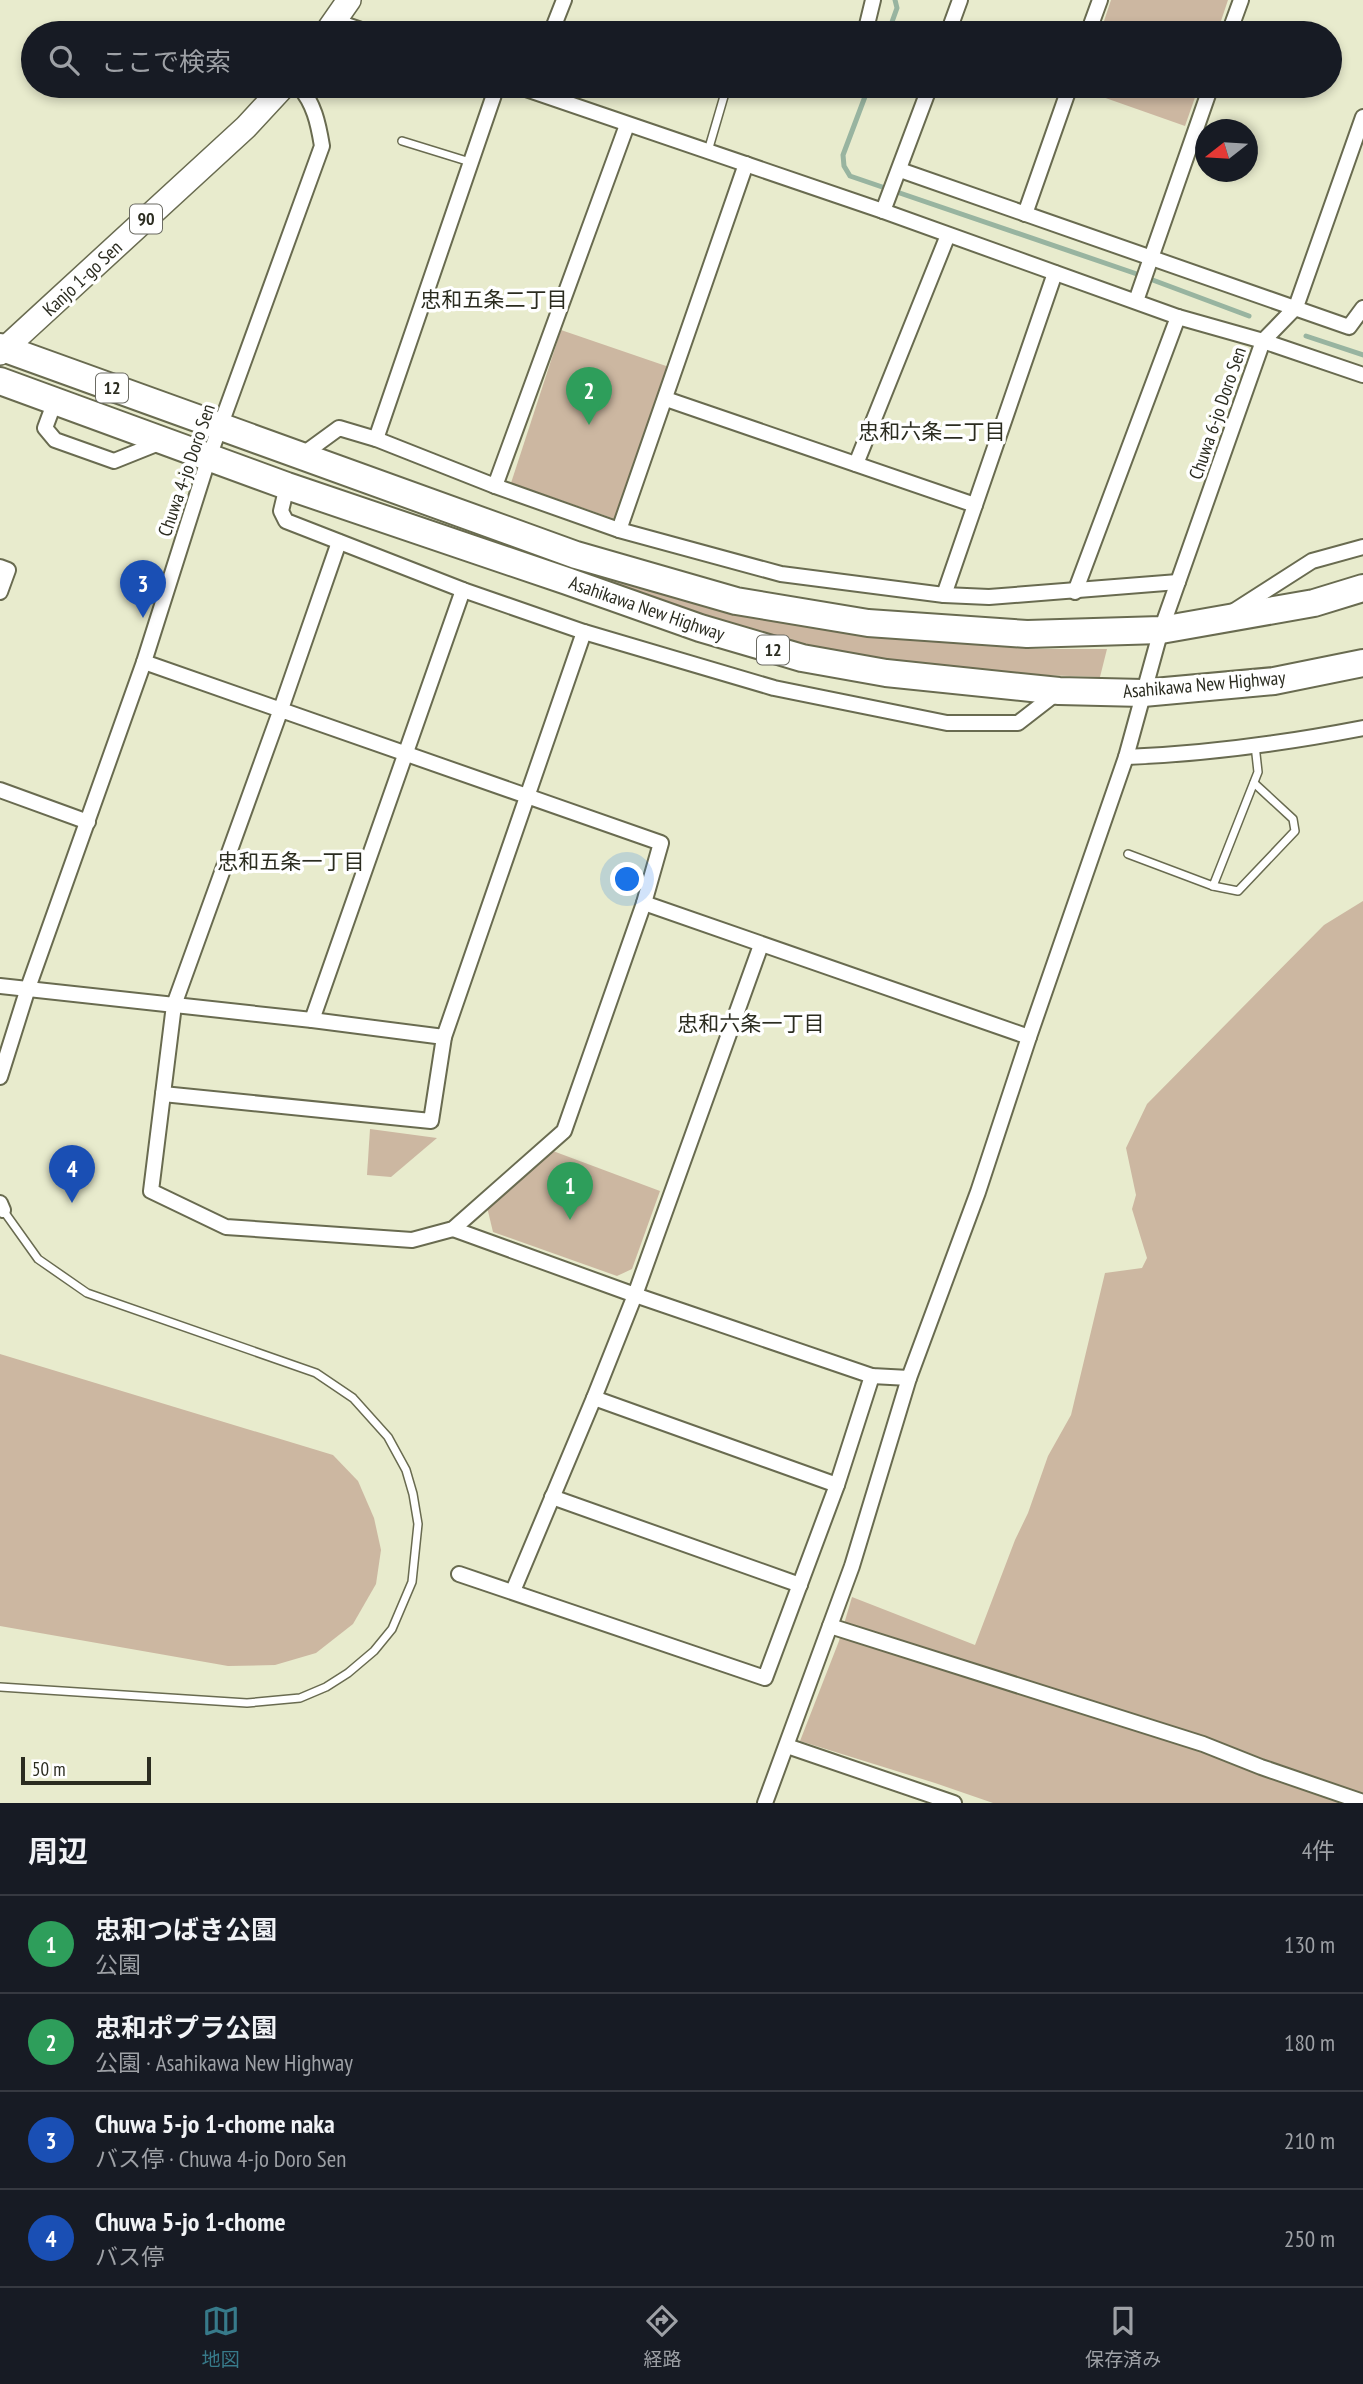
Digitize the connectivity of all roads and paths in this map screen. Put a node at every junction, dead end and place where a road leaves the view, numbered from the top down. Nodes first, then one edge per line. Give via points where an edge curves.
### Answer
1 (349, 0) edge
2 (564, 0) edge
3 (873, 0) edge
4 (960, 0) edge
5 (1100, 0) edge
6 (1241, 0) edge
7 (334, 21) edge
8 (556, 21) edge
9 (867, 21) edge
10 (952, 21) edge
11 (1092, 21) edge
12 (1233, 21) edge
13 (273, 98) edge
14 (309, 98) edge
15 (493, 98) edge
16 (556, 98) edge
17 (723, 98) edge
18 (926, 98) edge
19 (1066, 98) edge
20 (1207, 98) edge
21 (1363, 117) edge
22 (627, 125) junction
23 (1360, 137) edge
24 (402, 141) dead end
25 (708, 151) junction
26 (470, 162) junction
27 (746, 164) junction
28 (900, 170) junction
29 (886, 205) junction
30 (1025, 214) junction
31 (948, 235) junction
32 (1149, 265) junction
33 (1055, 273) junction
34 (1139, 295) junction
35 (1296, 307) junction
36 (1363, 308) edge
37 (1178, 317) junction
38 (1263, 341) junction
39 (2, 350) edge
40 (1363, 375) edge
41 (0, 381) edge
42 (666, 399) junction
43 (55, 401) junction
44 (220, 427) junction
45 (376, 439) junction
46 (165, 441) junction
47 (302, 456) junction
48 (209, 457) junction
49 (856, 464) junction
50 (286, 486) junction
51 (495, 486) junction
52 (975, 505) junction
53 (619, 530) junction
54 (339, 542) junction
55 (1363, 547) edge
56 (0, 567) edge
57 (1178, 582) junction
58 (1363, 588) edge
59 (463, 590) junction
60 (0, 592) edge
61 (1075, 592) junction
62 (944, 595) junction
63 (1221, 620) junction
64 (1161, 630) junction
65 (584, 632) junction
66 (144, 662) junction
67 (1363, 663) edge
68 (1059, 691) junction
69 (1143, 694) junction
70 (281, 709) junction
71 (1363, 727) edge
72 (1255, 745) junction
73 (407, 754) junction
74 (1126, 757) junction
75 (1254, 783) junction
76 (0, 790) edge
77 (529, 797) junction
78 (88, 822) junction
79 (1128, 853) dead end
80 (1213, 886) junction
81 (644, 903) junction
82 (761, 945) junction
83 (0, 986) edge
84 (28, 988) junction
85 (174, 1005) junction
86 (312, 1020) junction
87 (444, 1037) junction
88 (1028, 1037) junction
89 (0, 1077) edge
90 (163, 1094) junction
91 (1, 1206) edge
92 (453, 1229) junction
93 (635, 1295) junction
94 (872, 1376) junction
95 (909, 1378) junction
96 (594, 1398) junction
97 (837, 1485) junction
98 (552, 1496) junction
99 (459, 1574) dead end
100 (800, 1586) junction
101 (513, 1591) junction
102 (830, 1626) junction
103 (0, 1687) edge
104 (787, 1746) junction
105 (1363, 1802) edge
106 (765, 1803) edge
107 (954, 1803) edge

1 - 7 main road
2 - 8 street
3 - 9 street
4 - 10 street
5 - 11 street
6 - 12 street
13 - 39 main road, Kanjo 1-go Sen / 90
14 - 44 street, Chuwa 4-jo Doro Sen via 322,146
15 - 26 street
16 - 22 street
17 - 25 lane
18 - 28 street
19 - 30 street
20 - 32 street
21 - 23 street, Chuwa 6-jo Doro Sen
22 - 25 street
22 - 51 street
23 - 35 street, Chuwa 6-jo Doro Sen
24 - 26 lane
25 - 27 street
26 - 45 street
27 - 29 street
27 - 42 street
28 - 29 street
28 - 30 street
29 - 31 street
30 - 32 street
31 - 33 street
31 - 49 street
32 - 34 street
32 - 35 street
33 - 34 street
33 - 52 street
34 - 37 street
35 - 36 street via 1349,327
35 - 38 street, Chuwa 6-jo Doro Sen
37 - 38 street
37 - 61 street
38 - 40 street
38 - 57 street, Chuwa 6-jo Doro Sen
39 - 44 highway, Asahikawa New Highway / 12
41 - 43 highway, Asahikawa New Highway / 12
42 - 49 street
42 - 53 street
43 - 46 highway, Asahikawa New Highway / 12
43 - 46 street via 45,428 55,440 114,461
44 - 47 highway, Asahikawa New Highway / 12
44 - 48 street, Chuwa 4-jo Doro Sen
45 - 47 street via 339,428
45 - 51 street
46 - 48 highway, Asahikawa New Highway / 12
47 - 64 highway, Asahikawa New Highway / 12 via 576,555 736,601 868,623 1027,634
48 - 50 highway, Asahikawa New Highway / 12
48 - 66 street, Chuwa 4-jo Doro Sen
49 - 52 street
50 - 54 street via 281,511 286,521
50 - 68 highway, Asahikawa New Highway / 12 via 700,628 802,658 886,673
51 - 53 street
52 - 62 street
53 - 62 street via 781,574
54 - 59 street
54 - 70 street
55 - 63 street via 1312,561
56 - 60 street via 8,570
57 - 61 street
57 - 64 street, Chuwa 6-jo Doro Sen
58 - 63 highway, Asahikawa New Highway / 12 via 1314,603
59 - 65 street
59 - 73 street
61 - 62 street
63 - 64 highway, Asahikawa New Highway / 12
64 - 69 street, Chuwa 6-jo Doro Sen
65 - 68 street via 774,688 947,723 1018,723
65 - 77 street
66 - 70 street
66 - 78 street, Chuwa 4-jo Doro Sen
67 - 69 highway, Asahikawa New Highway / 12 via 1274,681
68 - 69 highway, Asahikawa New Highway / 12
69 - 74 street, Chuwa 6-jo Doro Sen
70 - 73 street
70 - 85 street
71 - 72 street
72 - 74 street
72 - 75 lane via 1258,772
73 - 77 street
73 - 86 street
74 - 88 street, Chuwa 6-jo Doro Sen
75 - 80 lane
75 - 80 lane via 1293,819 1296,831 1238,891
76 - 78 street
77 - 81 street via 661,843
77 - 87 street
78 - 84 street, Chuwa 4-jo Doro Sen
79 - 80 lane
81 - 82 street
81 - 92 street via 564,1131
82 - 88 street
82 - 93 street
83 - 84 street
84 - 85 street
84 - 89 street, Chuwa 4-jo Doro Sen
85 - 86 street
85 - 90 street
86 - 87 street
87 - 90 street via 431,1121
88 - 95 street, Chuwa 6-jo Doro Sen via 978,1192
90 - 92 street via 150,1191 226,1227 412,1240
91 - 103 lane via 38,1259 87,1293 316,1373 353,1398 388,1437 406,1471 418,1524 412,1582 392,1629 348,1673 300,1698 247,1703
92 - 93 street
93 - 94 street
93 - 96 street
94 - 95 street
94 - 97 street
95 - 102 street, Chuwa 6-jo Doro Sen
96 - 97 street
96 - 98 street
97 - 100 street
98 - 100 street
98 - 101 street
99 - 101 street
100 - 101 street via 765,1678
102 - 104 street, Chuwa 6-jo Doro Sen
102 - 105 street via 1203,1744
104 - 106 street, Chuwa 6-jo Doro Sen
104 - 107 street

